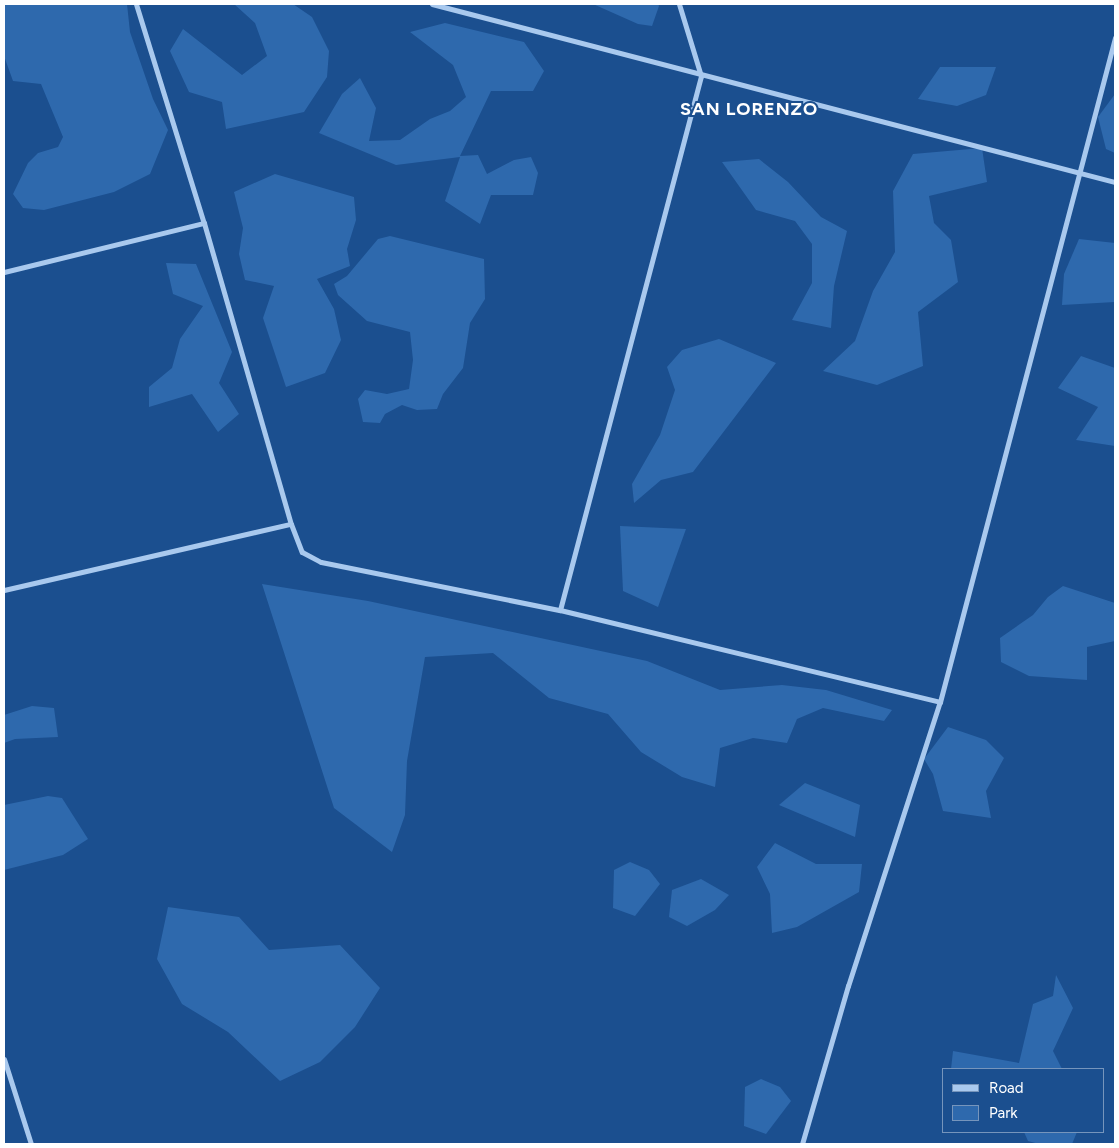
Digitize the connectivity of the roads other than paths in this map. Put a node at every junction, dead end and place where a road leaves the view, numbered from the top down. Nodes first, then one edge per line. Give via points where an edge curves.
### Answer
1 (136, 4) edge
2 (432, 4) edge
3 (679, 4) edge
4 (1115, 38) edge
5 (701, 76) junction
6 (1077, 174) junction
7 (1115, 182) edge
8 (204, 224) junction
9 (4, 272) edge
10 (291, 524) junction
11 (4, 590) edge
12 (560, 610) junction
13 (940, 702) junction
14 (4, 1059) edge
15 (31, 1144) edge
16 (802, 1144) edge

1 - 8 street
2 - 5 street
3 - 5 street
4 - 6 street
5 - 6 street
5 - 12 street
6 - 7 street
6 - 13 street
8 - 9 street
8 - 10 street
10 - 11 street
10 - 12 street via 302,552 322,562
12 - 13 street
13 - 16 street via 848,986
14 - 15 street

